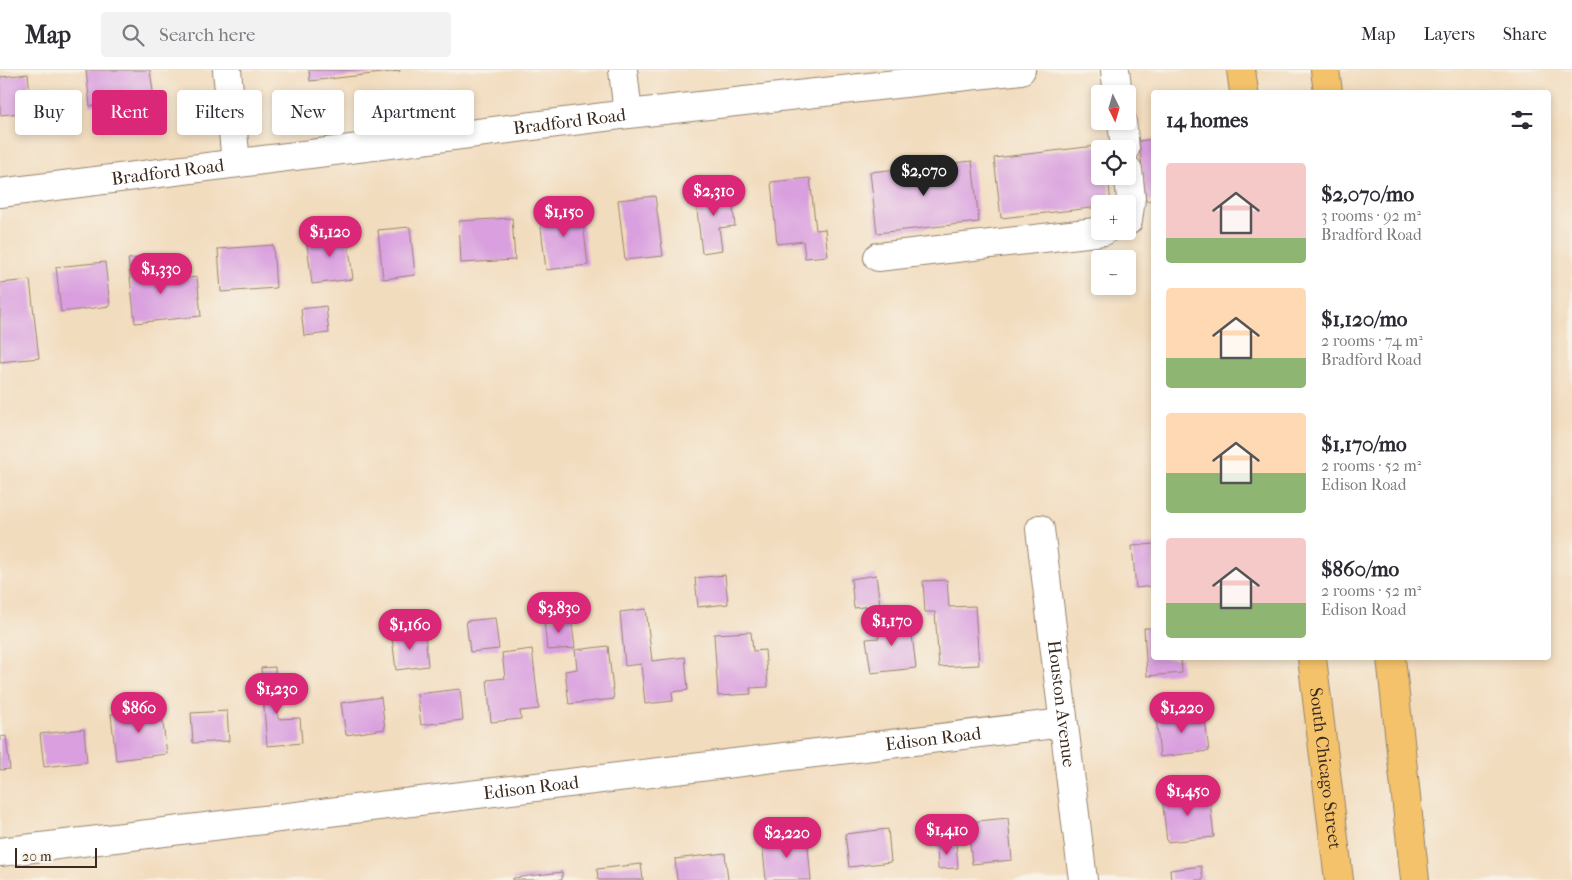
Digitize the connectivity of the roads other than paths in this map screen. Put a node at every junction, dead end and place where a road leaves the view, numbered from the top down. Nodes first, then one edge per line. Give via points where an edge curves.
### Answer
1 (227, 70) edge
2 (623, 70) edge
3 (1021, 70) edge
4 (1115, 70) edge
5 (1241, 70) edge
6 (1325, 70) edge
7 (1117, 85) edge
8 (1244, 90) edge
9 (1328, 90) edge
10 (628, 114) junction
11 (236, 163) junction
12 (0, 193) edge
13 (1091, 232) edge
14 (878, 257) dead end
15 (1040, 529) dead end
16 (1312, 660) edge
17 (1390, 660) edge
18 (1063, 724) junction
19 (0, 852) edge
20 (1083, 880) edge
21 (1339, 880) edge
22 (1415, 880) edge

1 - 11 street
2 - 10 street
3 - 10 street, Bradford Road
4 - 7 street
5 - 8 main road
6 - 9 main road
10 - 11 street, Bradford Road
11 - 12 street, Bradford Road
13 - 14 street
15 - 18 street, Houston Avenue
16 - 21 main road, South Chicago Street
17 - 22 main road
18 - 19 street, Edison Road
18 - 20 street, Houston Avenue

